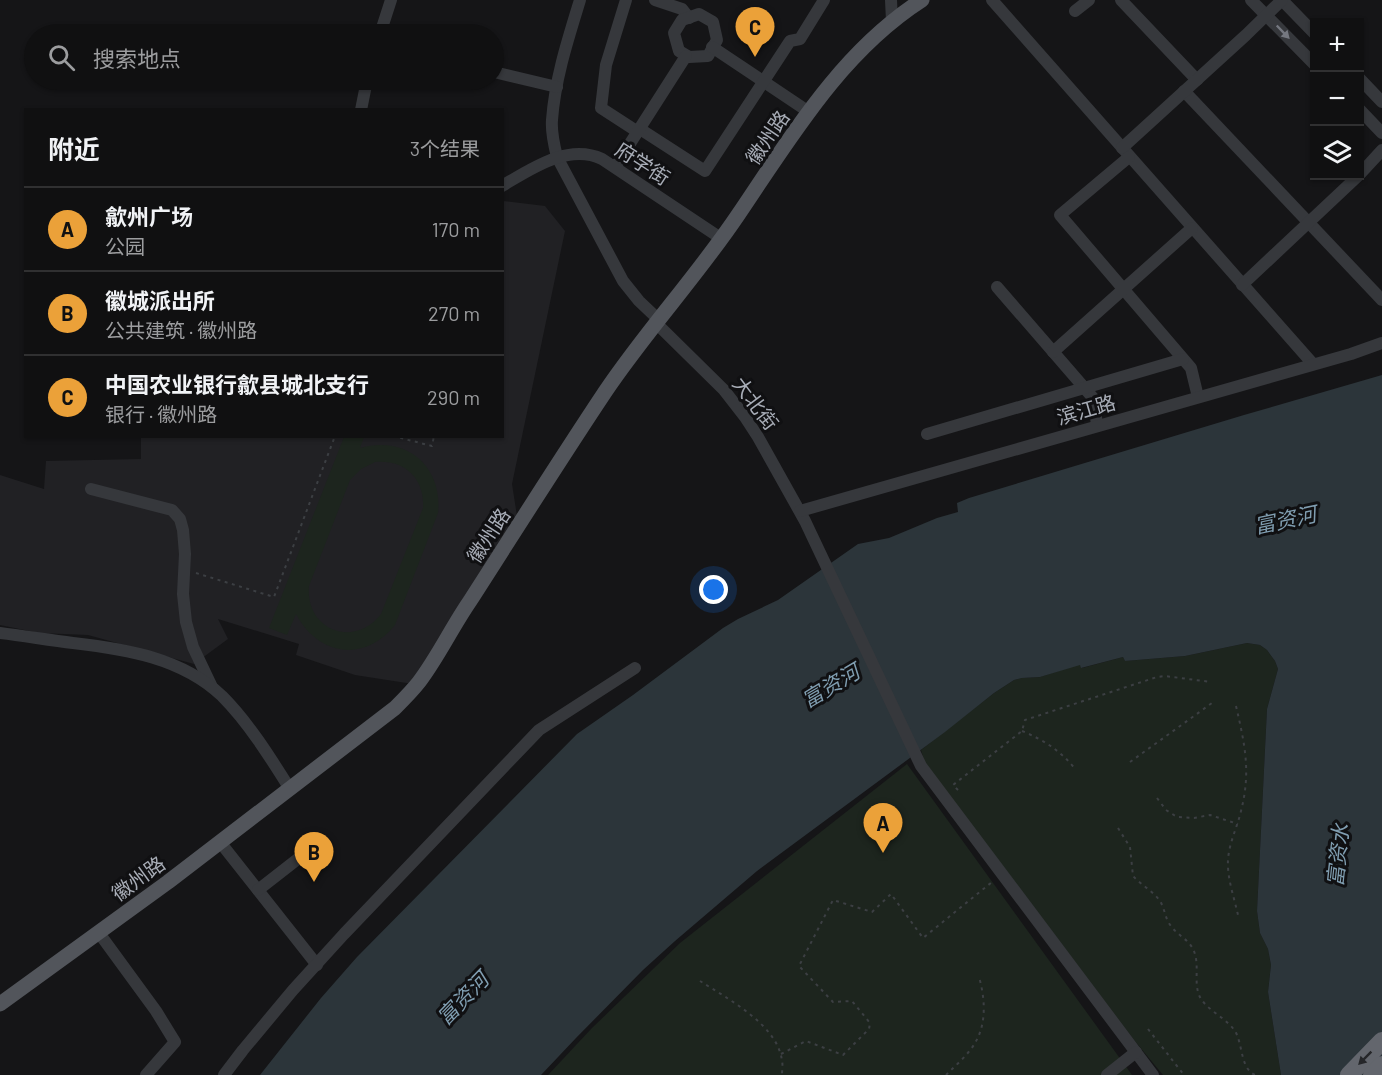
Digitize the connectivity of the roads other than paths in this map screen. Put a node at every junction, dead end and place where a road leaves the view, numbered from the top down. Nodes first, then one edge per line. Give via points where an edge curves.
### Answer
1 (391, 0) edge
2 (580, 0) edge
3 (626, 0) edge
4 (655, 0) edge
5 (824, 0) edge
6 (891, 0) edge
7 (922, 0) edge
8 (992, 0) edge
9 (1089, 0) edge
10 (1121, 0) edge
11 (1251, 0) edge
12 (1282, 0) edge
13 (1075, 11) dead end
14 (1266, 15) junction
15 (689, 18) junction
16 (892, 21) junction
17 (383, 24) edge
18 (1310, 29) edge
19 (712, 47) junction
20 (686, 56) junction
21 (1310, 60) edge
22 (504, 74) edge
23 (1197, 80) junction
24 (764, 81) junction
25 (1364, 84) edge
26 (557, 87) junction
27 (365, 90) edge
28 (1184, 91) junction
29 (1382, 102) edge
30 (361, 108) edge
31 (810, 111) junction
32 (1364, 115) edge
33 (639, 130) junction
34 (1382, 133) edge
35 (1382, 150) edge
36 (1125, 152) junction
37 (557, 157) junction
38 (615, 167) junction
39 (1364, 170) edge
40 (1354, 180) edge
41 (504, 185) edge
42 (1309, 222) junction
43 (1192, 228) junction
44 (722, 239) junction
45 (1242, 285) junction
46 (997, 287) dead end
47 (1124, 289) junction
48 (1382, 300) edge
49 (657, 322) junction
50 (1382, 343) edge
51 (1053, 352) junction
52 (1183, 359) junction
53 (1313, 364) junction
54 (1085, 388) junction
55 (1198, 397) junction
56 (1097, 426) junction
57 (927, 434) dead end
58 (91, 489) dead end
59 (802, 516) junction
60 (0, 633) edge
61 (635, 668) dead end
62 (212, 688) junction
63 (290, 789) junction
64 (220, 842) junction
65 (308, 850) dead end
66 (258, 890) junction
67 (99, 933) junction
68 (317, 965) junction
69 (0, 1004) edge
70 (1382, 1041) edge
71 (1136, 1052) junction
72 (1382, 1065) edge
73 (146, 1075) edge
74 (224, 1075) edge
75 (1107, 1075) edge
76 (1153, 1075) edge
77 (1348, 1075) edge
78 (1372, 1075) edge

1 - 17 street
2 - 26 street
3 - 33 street via 606,65 601,108
4 - 15 street via 682,9
5 - 24 street via 800,39 790,41
6 - 16 street
7 - 16 main road, 徽州路
8 - 36 street
9 - 13 street
10 - 23 street
11 - 14 street
12 - 14 street
12 - 18 street
14 -> 21 street
14 - 23 street
15 - 19 street via 699,14 713,22 717,40
15 - 20 street via 682,20 674,33 679,51
16 - 31 main road, 徽州路 via 864,46
19 - 20 street via 708,56
19 - 24 street
20 - 33 street
22 - 26 street
23 - 28 street
24 - 31 street
24 - 33 street via 705,171
25 - 29 street
26 - 37 street via 552,121
27 - 30 street
28 - 36 street
28 - 42 street
31 - 44 main road, 徽州路
32 - 34 street
33 - 38 street
35 - 39 street
36 - 43 street
36 - 47 street via 1060,214
37 - 38 street, 府学街 via 589,154
37 - 41 street, 府学街
37 - 49 street, 大北街 via 623,281
38 - 44 street, 府学街
40 - 42 street
42 - 45 street
42 - 48 street
43 - 45 street
43 - 47 street
44 - 49 main road, 徽州路
45 - 53 street
46 - 51 street
47 - 51 street
47 - 52 street
49 - 59 street, 大北街 via 745,417
49 - 63 main road, 徽州路 via 606,391 420,681 395,708
50 - 53 street, 滨江路
51 - 54 street
52 - 54 street
52 - 55 street via 1191,368
53 - 55 street, 滨江路
54 - 56 street via 1094,399
54 - 57 street
55 - 56 street, 滨江路
56 - 59 street, 滨江路
58 - 62 street via 172,510 180,519 185,554 184,608 193,647
59 - 71 street, 大北街 via 921,766
60 - 62 street via 129,651 190,672
61 - 68 street via 539,730
62 - 63 street via 254,736
63 - 64 main road, 徽州路
64 - 66 street
64 - 67 main road, 徽州路
65 - 66 street
66 - 68 street
67 - 69 main road, 徽州路
67 - 73 street via 175,1042
68 - 74 street
70 -> 77 highway
71 - 75 street
71 - 76 street, 大北街
72 - 78 highway

